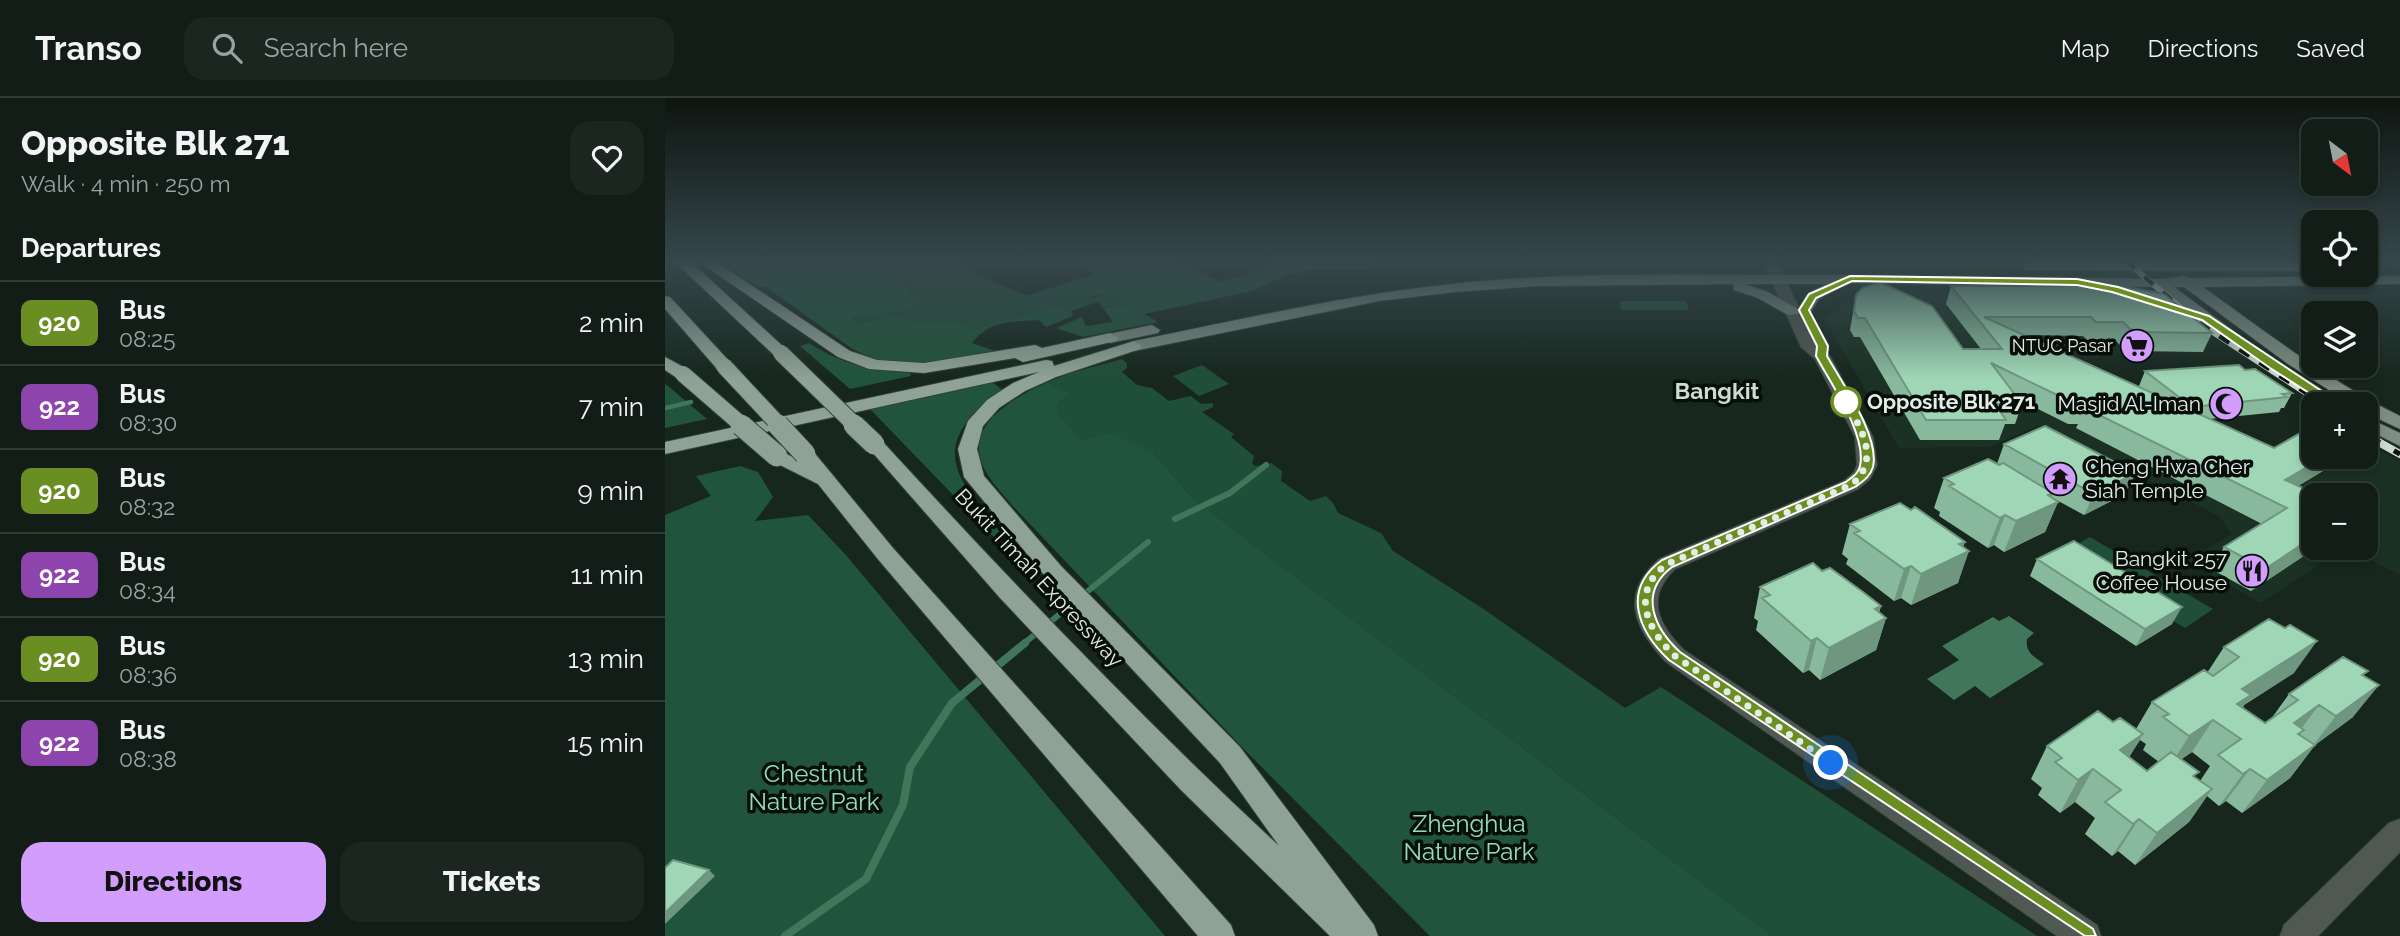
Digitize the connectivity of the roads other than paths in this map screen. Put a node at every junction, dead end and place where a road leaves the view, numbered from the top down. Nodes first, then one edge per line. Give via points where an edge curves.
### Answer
1 (665, 300) edge
2 (724, 300) edge
3 (763, 300) edge
4 (1302, 300) edge
5 (1361, 300) edge
6 (1775, 300) edge
7 (1794, 300) edge
8 (1809, 300) edge
9 (2149, 300) edge
10 (2181, 300) edge
11 (2226, 300) edge
12 (2244, 300) edge
13 (2237, 305) junction
14 (1799, 311) junction
15 (2205, 318) junction
16 (1110, 338) joint
17 (1134, 346) junction
18 (665, 362) edge
19 (961, 373) junction
20 (2315, 392) edge
21 (2344, 392) edge
22 (2378, 412) edge
23 (2400, 423) edge
24 (2378, 428) edge
25 (665, 433) edge
26 (2400, 440) edge
27 (665, 448) edge
28 (825, 480) junction
29 (2400, 832) edge
30 (1219, 936) edge
31 (1353, 936) edge
32 (1361, 936) edge
33 (2085, 936) edge
34 (2296, 936) edge

1 - 28 highway, bridge
2 - 31 highway, Bukit Timah Expressway, bridge via 874,444 1191,782
3 - 19 highway via 858,361
4 - 16 main road
5 - 17 main road
6 - 14 main road
7 - 14 street
8 - 14 main road
9 - 15 main road
10 - 15 main road
11 - 13 main road
12 - 13 main road
13 - 21 main road via 2294,360
14 - 33 street via 1809,347 1822,356 1864,437 1867,465 1863,475 1851,485 1654,573 1645,608 1649,625 1675,656
15 - 20 main road
16 - 19 highway
17 - 19 highway
17 - 32 highway via 1052,373 1005,395 971,430 966,462 1053,571 1230,755
18 - 28 highway, bridge via 777,456
19 - 25 highway
19 - 27 highway
22 - 23 main road
24 - 26 main road
28 - 30 highway
29 - 34 street

